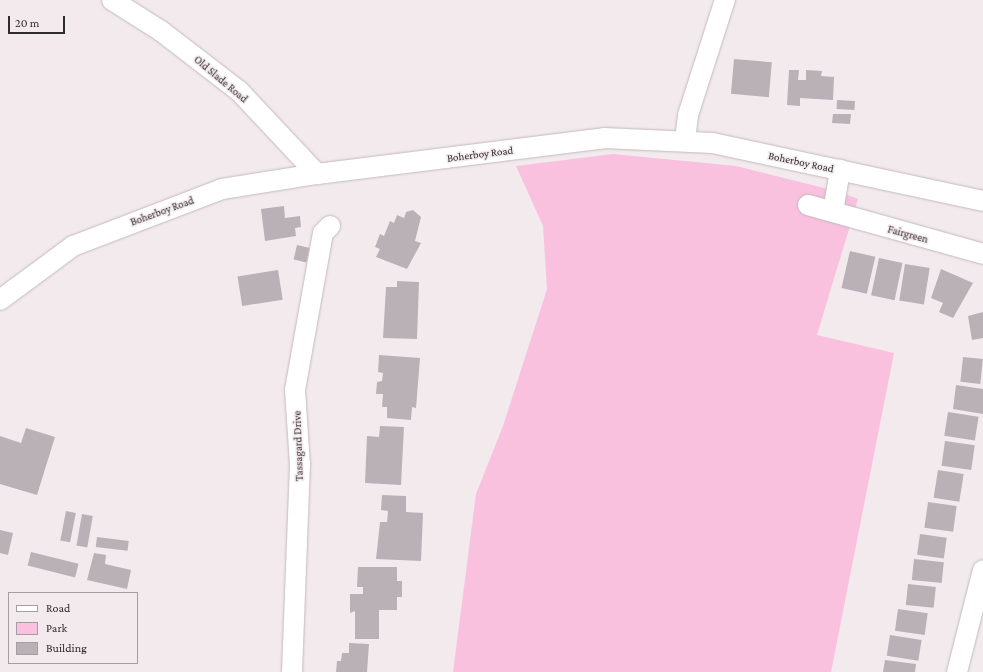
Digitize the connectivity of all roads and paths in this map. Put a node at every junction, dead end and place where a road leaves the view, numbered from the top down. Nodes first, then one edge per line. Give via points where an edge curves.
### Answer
1 (112, 0) edge
2 (725, 0) edge
3 (685, 140) junction
4 (840, 170) junction
5 (317, 174) junction
6 (983, 201) edge
7 (808, 205) dead end
8 (833, 212) junction
9 (330, 226) dead end
10 (983, 254) edge
11 (0, 300) edge
12 (983, 570) edge
13 (292, 672) edge
14 (957, 672) edge

1 - 5 street, Old Slade Road via 161,31 239,92
2 - 3 street via 688,115
3 - 4 street, Boherboy Road via 713,143
3 - 5 street, Boherboy Road via 604,138
4 - 6 street, Boherboy Road
4 - 8 street
5 - 11 street, Boherboy Road via 222,189 80,243
7 - 8 street, Fairgreen
8 - 10 street, Fairgreen
9 - 13 street, Tassagard Drive via 323,233 295,390 300,466
12 - 14 street

